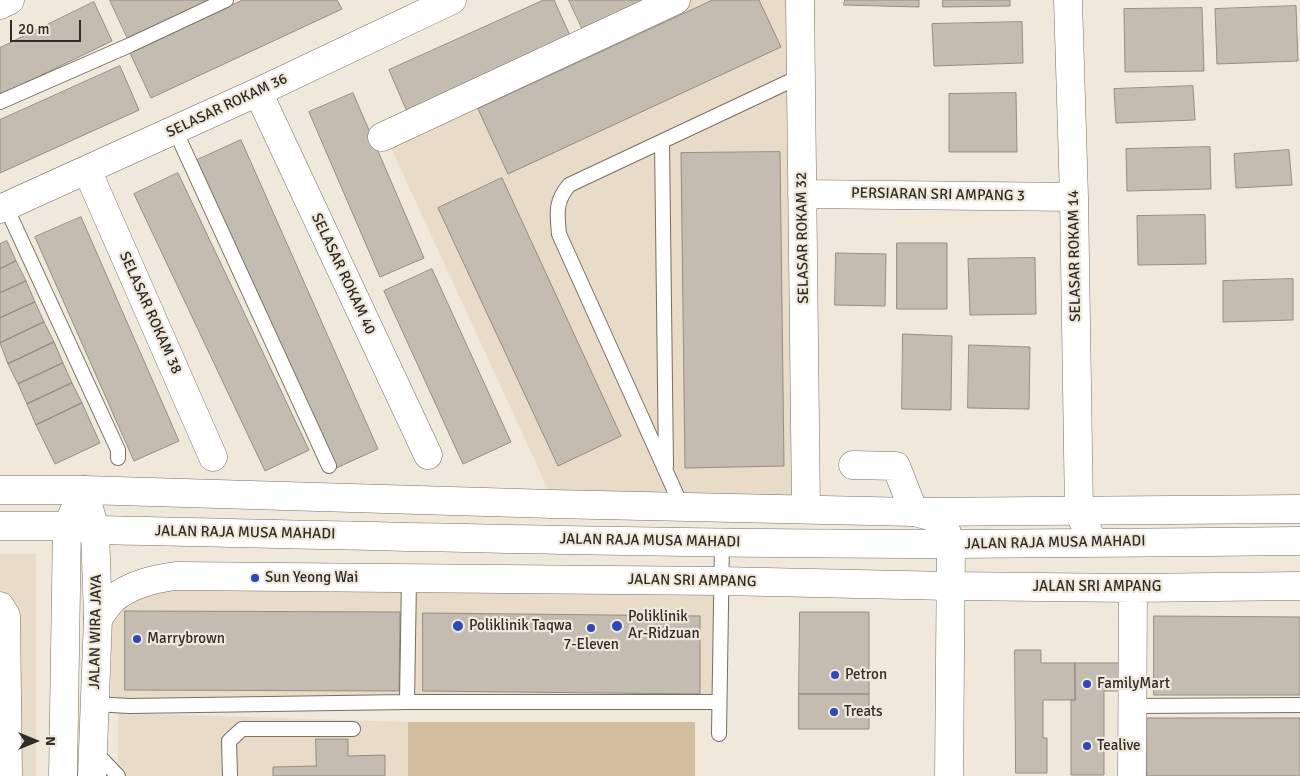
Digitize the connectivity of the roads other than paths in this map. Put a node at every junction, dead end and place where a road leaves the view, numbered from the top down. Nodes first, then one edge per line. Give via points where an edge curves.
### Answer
1 (10, 0) edge
2 (226, 0) edge
3 (452, 0) edge
4 (676, 0) edge
5 (800, 0) edge
6 (1068, 0) edge
7 (0, 5) edge
8 (801, 76) junction
9 (258, 92) junction
10 (0, 102) edge
11 (175, 130) junction
12 (382, 137) dead end
13 (662, 142) junction
14 (87, 170) junction
15 (802, 194) junction
16 (1074, 197) junction
17 (3, 208) edge
18 (428, 455) dead end
19 (214, 457) dead end
20 (118, 458) dead end
21 (853, 465) dead end
22 (330, 466) dead end
23 (666, 471) junction
24 (0, 490) edge
25 (84, 490) junction
26 (682, 507) junction
27 (0, 509) edge
28 (806, 509) junction
29 (1300, 509) edge
30 (914, 512) junction
31 (1079, 512) junction
32 (0, 526) edge
33 (67, 526) junction
34 (95, 530) junction
35 (1300, 541) edge
36 (722, 542) junction
37 (1093, 542) junction
38 (951, 544) junction
39 (409, 578) junction
40 (721, 581) junction
41 (950, 586) junction
42 (1300, 586) edge
43 (1133, 588) junction
44 (0, 606) edge
45 (98, 618) junction
46 (407, 702) junction
47 (719, 702) junction
48 (95, 704) junction
49 (1300, 705) edge
50 (1133, 706) junction
51 (353, 729) dead end
52 (719, 734) dead end
53 (93, 763) edge
54 (8, 776) edge
55 (63, 776) edge
56 (118, 776) edge
57 (230, 776) edge
58 (949, 776) edge
59 (1132, 776) edge

1 - 7 street
2 - 10 lane
3 - 9 street, SELASAR ROKAM 36
4 - 12 street
5 - 8 street, SELASAR ROKAM 32
6 - 16 street, SELASAR ROKAM 14
8 - 13 lane
8 - 15 street, SELASAR ROKAM 32
9 - 11 street, SELASAR ROKAM 36
9 - 18 street, SELASAR ROKAM 40
11 - 14 street, SELASAR ROKAM 36
11 - 22 lane
13 - 23 lane
13 - 23 lane via 569,185 561,195 558,220 559,234
14 - 17 street, SELASAR ROKAM 36
14 - 19 street, SELASAR ROKAM 38
15 - 16 street, PERSIARAN SRI AMPANG 3
15 - 28 street, SELASAR ROKAM 32
16 - 31 street, SELASAR ROKAM 14
17 - 20 lane via 118,450
21 - 30 street via 896,466
23 - 26 lane
24 - 25 street, JALAN RAJA MUSA MAHADI
25 - 26 street, JALAN RAJA MUSA MAHADI
25 - 33 street
25 - 34 street, JALAN WIRA JAYA
26 - 28 street, JALAN RAJA MUSA MAHADI
27 - 33 street
28 - 30 street, JALAN RAJA MUSA MAHADI
29 - 31 street, JALAN RAJA MUSA MAHADI
30 - 31 street, JALAN RAJA MUSA MAHADI
30 - 38 street via 939,521 946,528
31 - 37 street
32 - 33 street, JALAN RAJA MUSA MAHADI
33 - 34 street, JALAN RAJA MUSA MAHADI
33 - 55 street, JALAN WIRA JAYA
34 - 36 street, JALAN RAJA MUSA MAHADI
34 - 45 street, JALAN WIRA JAYA
35 - 37 street, JALAN RAJA MUSA MAHADI
36 - 38 street, JALAN RAJA MUSA MAHADI
36 - 40 lane
37 - 38 street, JALAN RAJA MUSA MAHADI
38 - 41 street
39 - 40 street, JALAN SRI AMPANG
39 - 45 street, JALAN SRI AMPANG via 176,576 152,579 113,599
39 - 46 lane
40 - 41 street, JALAN SRI AMPANG
40 - 47 lane
41 - 43 street, JALAN SRI AMPANG
41 - 58 street
42 - 43 street, JALAN SRI AMPANG
43 - 50 street
44 - 54 street via 6,616
45 - 48 street, JALAN WIRA JAYA
46 - 47 lane
46 - 48 lane
47 - 52 lane
48 - 53 street, JALAN WIRA JAYA
49 - 50 lane
50 - 59 street
51 - 57 lane via 242,729 229,741
53 - 56 lane

